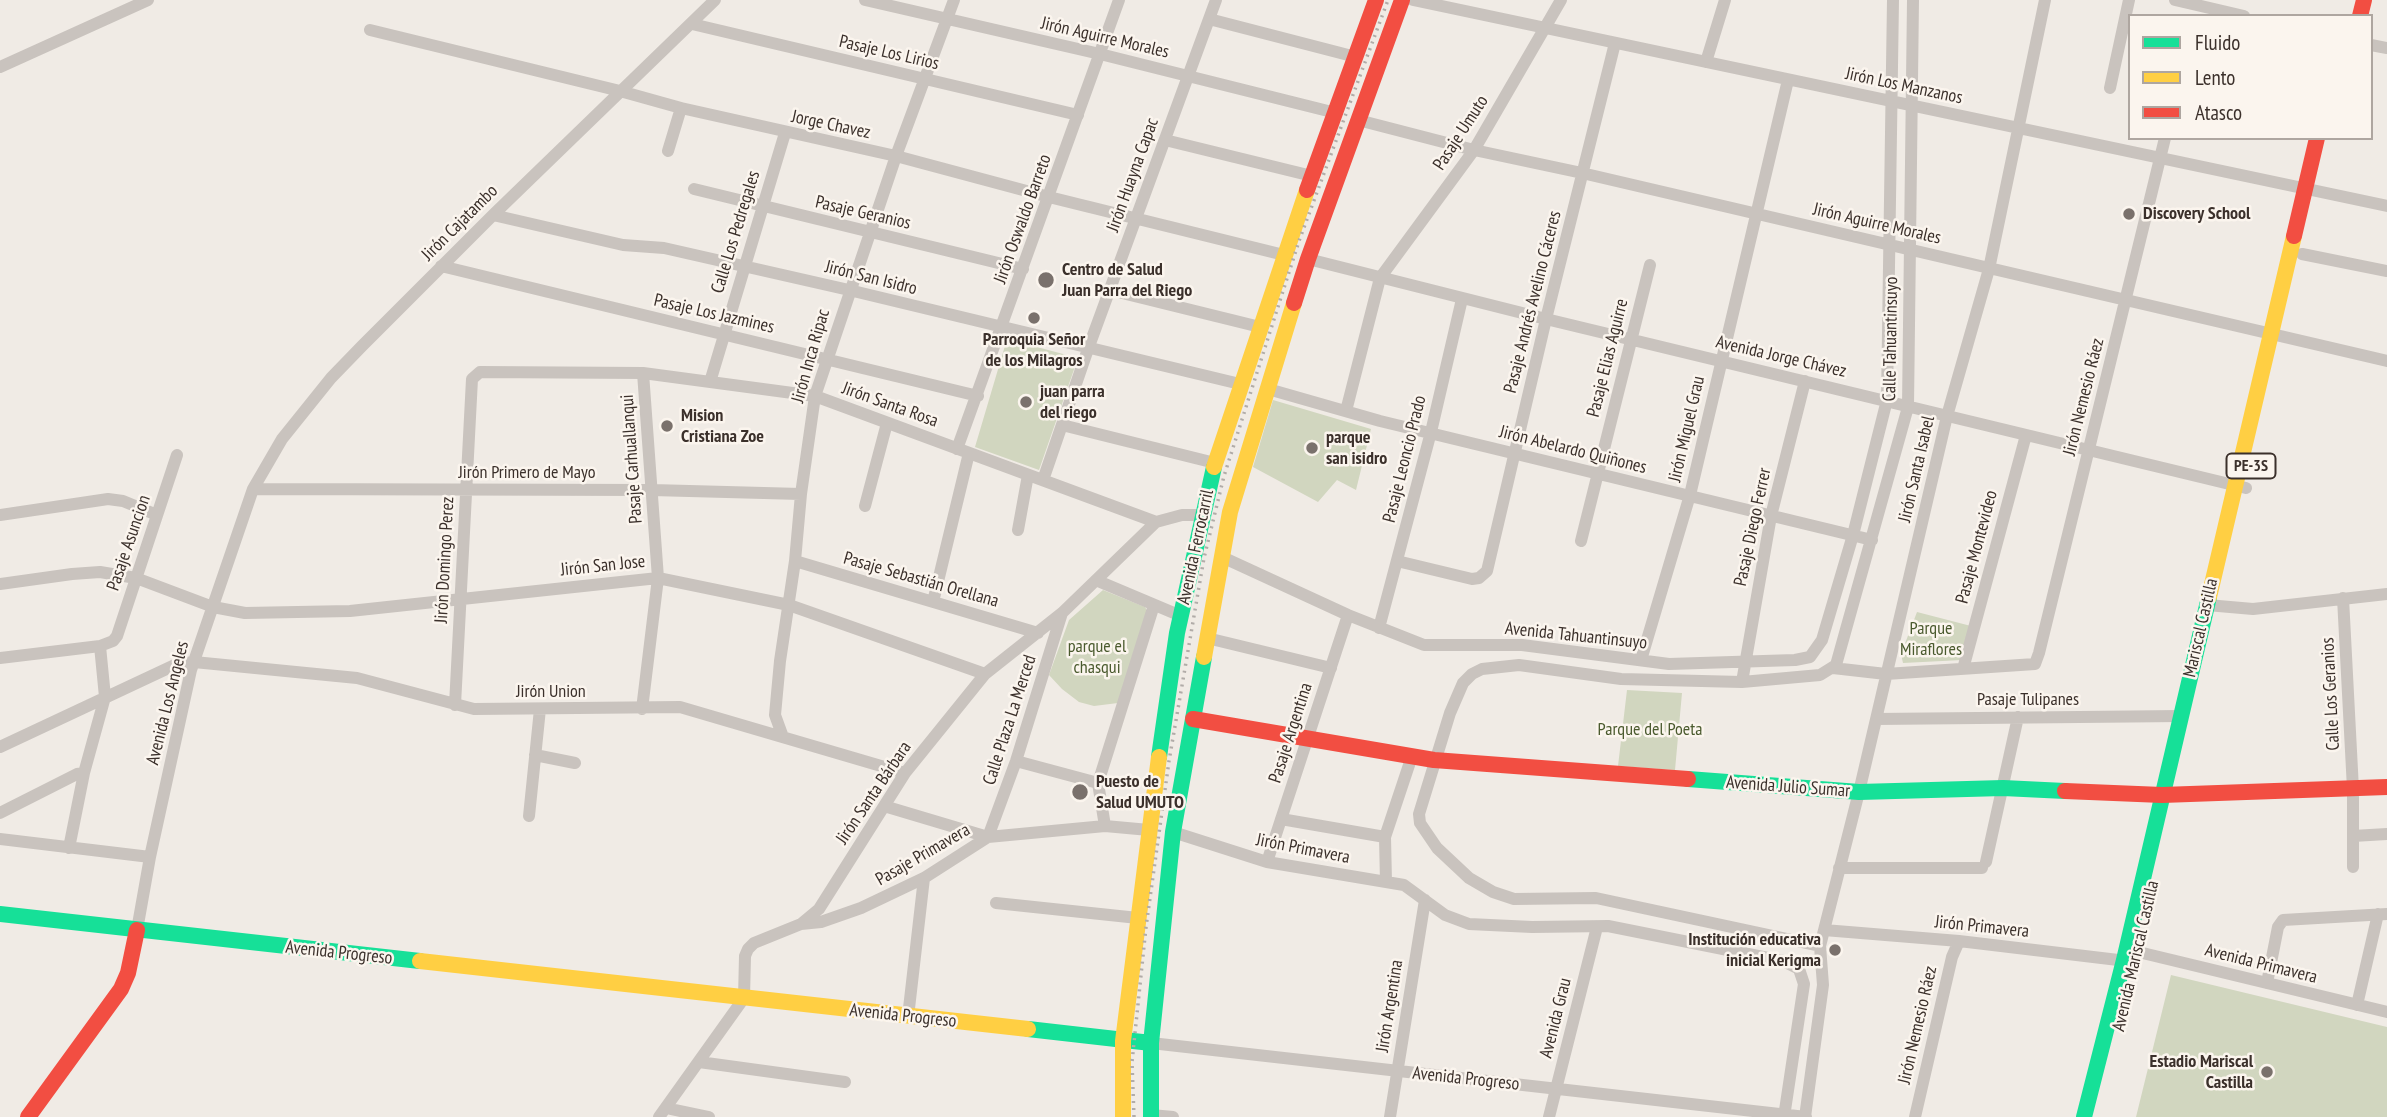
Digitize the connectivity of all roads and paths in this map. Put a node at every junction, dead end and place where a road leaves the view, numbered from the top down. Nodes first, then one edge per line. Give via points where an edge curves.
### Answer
1 (715, 0) edge
2 (864, 0) edge
3 (954, 0) edge
4 (1119, 0) edge
5 (1216, 0) edge
6 (1376, 0) edge
7 (1402, 0) edge
8 (1413, 0) edge
9 (1560, 0) edge
10 (1725, 0) edge
11 (1892, 0) edge
12 (1913, 0) edge
13 (2045, 0) edge
14 (2129, 0) edge
15 (2175, 0) edge
16 (141, 2) edge
17 (1477, 6) edge
18 (2197, 7) edge
19 (2234, 14) edge
20 (947, 19) junction
21 (1209, 19) junction
22 (692, 24) junction
23 (1545, 28) junction
24 (370, 30) dead end
25 (1615, 43) junction
26 (1100, 54) junction
27 (1356, 57) junction
28 (1706, 62) junction
29 (0, 67) edge
30 (1188, 76) junction
31 (925, 79) junction
32 (1788, 80) junction
33 (2110, 88) dead end
34 (620, 91) junction
35 (1891, 101) junction
36 (1911, 105) junction
37 (681, 108) junction
38 (1336, 113) junction
39 (1078, 115) junction
40 (1358, 120) junction
41 (2018, 128) junction
42 (785, 133) junction
43 (1165, 140) junction
44 (2164, 140) edge
45 (2317, 140) edge
46 (2329, 140) edge
47 (1474, 150) junction
48 (668, 152) dead end
49 (895, 156) junction
50 (2160, 158) junction
51 (1582, 173) junction
52 (1312, 176) junction
53 (694, 189) dead end
54 (2311, 190) junction
55 (1049, 197) junction
56 (2387, 206) edge
57 (762, 207) junction
58 (1757, 214) junction
59 (493, 215) junction
60 (1136, 219) junction
61 (870, 233) junction
62 (1888, 245) junction
63 (1910, 250) junction
64 (2302, 254) junction
65 (1284, 255) junction
66 (1308, 259) junction
67 (1650, 265) dead end
68 (441, 266) junction
69 (744, 266) junction
70 (1023, 269) junction
71 (1989, 269) junction
72 (2387, 271) edge
73 (1380, 278) junction
74 (849, 290) junction
75 (1110, 290) junction
76 (1462, 299) junction
77 (2125, 300) junction
78 (1546, 319) junction
79 (1260, 327) junction
80 (1002, 328) junction
81 (723, 334) junction
82 (2277, 335) junction
83 (1631, 340) junction
84 (1088, 349) junction
85 (827, 359) junction
86 (1721, 361) junction
87 (2387, 361) edge
88 (643, 373) junction
89 (475, 374) joint
90 (1805, 381) junction
91 (710, 382) junction
92 (1240, 384) junction
93 (1268, 389) junction
94 (815, 396) junction
95 (978, 396) junction
96 (1887, 400) junction
97 (1908, 407) junction
98 (1346, 411) junction
99 (1947, 416) junction
100 (887, 423) junction
101 (1062, 425) junction
102 (1431, 432) junction
103 (2026, 435) junction
104 (2089, 450) junction
105 (963, 451) junction
106 (1514, 454) junction
107 (177, 455) dead end
108 (1215, 463) junction
109 (1598, 474) junction
110 (1028, 475) junction
111 (1043, 480) junction
112 (2241, 486) junction
113 (253, 489) junction
114 (467, 490) junction
115 (652, 490) junction
116 (802, 494) junction
117 (1690, 495) junction
118 (865, 506) dead end
119 (0, 515) edge
120 (157, 515) junction
121 (1203, 515) junction
122 (1771, 516) junction
123 (1156, 522) junction
124 (1017, 530) dead end
125 (1853, 535) junction
126 (1872, 540) junction
127 (1581, 541) dead end
128 (1222, 557) junction
129 (795, 561) junction
130 (1397, 561) junction
131 (136, 578) junction
132 (658, 578) junction
133 (1098, 581) junction
134 (0, 584) edge
135 (2387, 594) edge
136 (2343, 598) junction
137 (460, 600) junction
138 (933, 602) junction
139 (1154, 604) junction
140 (789, 605) junction
141 (2212, 606) junction
142 (213, 607) junction
143 (1062, 613) junction
144 (1348, 615) junction
145 (1181, 616) junction
146 (1380, 628) junction
147 (1038, 633) junction
148 (1207, 638) junction
149 (100, 646) junction
150 (1816, 650) joint
151 (0, 658) edge
152 (1641, 660) junction
153 (194, 662) junction
154 (1744, 662) junction
155 (1331, 668) junction
156 (1833, 668) junction
157 (1963, 669) junction
158 (985, 674) junction
159 (1886, 674) junction
160 (1742, 681) junction
161 (105, 697) junction
162 (455, 705) junction
163 (540, 709) junction
164 (642, 709) junction
165 (2181, 716) junction
166 (2018, 717) junction
167 (1193, 719) junction
168 (1876, 719) junction
169 (783, 737) junction
170 (1307, 738) junction
171 (0, 747) edge
172 (535, 755) junction
173 (1412, 756) junction
174 (1434, 760) junction
175 (1016, 761) junction
176 (575, 764) dead end
177 (85, 773) junction
178 (905, 773) junction
179 (1098, 782) junction
180 (2003, 788) junction
181 (2387, 788) edge
182 (2354, 789) junction
183 (1858, 792) junction
184 (2167, 795) junction
185 (884, 806) junction
186 (0, 813) edge
187 (529, 816) dead end
188 (1281, 819) junction
189 (1105, 825) junction
190 (1149, 830) junction
191 (1173, 832) junction
192 (2387, 834) edge
193 (2353, 836) junction
194 (988, 837) junction
195 (1385, 837) junction
196 (0, 839) edge
197 (69, 848) junction
198 (150, 857) junction
199 (1266, 862) junction
200 (2353, 867) dead end
201 (1839, 868) junction
202 (924, 878) junction
203 (1386, 881) junction
204 (1424, 900) junction
205 (996, 903) dead end
206 (0, 914) edge
207 (2383, 914) edge
208 (1138, 918) junction
209 (801, 924) junction
210 (1597, 927) junction
211 (137, 930) junction
212 (1824, 930) junction
213 (1959, 941) junction
214 (1820, 946) junction
215 (2131, 956) junction
216 (2267, 983) junction
217 (744, 998) junction
218 (2357, 1005) junction
219 (2387, 1012) edge
220 (908, 1017) junction
221 (1124, 1041) junction
222 (1151, 1044) junction
223 (699, 1062) junction
224 (1397, 1071) junction
225 (845, 1082) dead end
226 (1556, 1089) junction
227 (663, 1112) edge
228 (1151, 1116) edge
229 (1784, 1116) edge
230 (28, 1117) edge
231 (709, 1117) edge
232 (1123, 1117) edge
233 (1174, 1117) edge
234 (1390, 1117) edge
235 (1549, 1117) edge
236 (1805, 1117) edge
237 (1915, 1117) edge
238 (2084, 1117) edge
239 (2099, 1117) edge

1 - 22 street, Jirón Cajatambo
2 - 20 street, Jirón Aguirre Morales
3 - 20 street, Jirón Inca Ripac
4 - 26 street, Jirón Oswaldo Barreto
5 - 21 street, Jirón Huayna Capac
6 - 27 main road, Avenida Ferrocarril
7 - 40 main road, Avenida Ferrocarril
8 - 17 street, Jirón Los Manzanos
9 - 23 street, Pasaje Umuto
10 - 28 street
11 - 35 street, Calle Tahuantinsuyo
12 - 36 street, Calle Tahuantinsuyo
13 - 41 street, Jirón Santa Isabel
14 - 33 street
15 - 18 street
16 - 29 street
17 - 23 street, Jirón Los Manzanos
18 - 19 street
20 - 26 street, Jirón Aguirre Morales
20 - 31 street, Jirón Inca Ripac
21 - 27 street
21 - 30 street, Jirón Huayna Capac
22 - 31 street, Pasaje Los Lirios
22 - 34 street, Jirón Cajatambo
23 - 25 street, Jirón Los Manzanos
23 - 47 street, Pasaje Umuto
24 - 34 street, Jorge Chavez
25 - 28 street, Jirón Los Manzanos
25 - 51 street, Pasaje Andrés Avelino Cáceres
26 - 30 street, Jirón Aguirre Morales
26 - 39 street, Jirón Oswaldo Barreto
27 - 38 main road, Avenida Ferrocarril
28 - 32 street, Jirón Los Manzanos
30 - 38 street, Jirón Aguirre Morales
30 - 43 street, Jirón Huayna Capac
31 - 39 street, Pasaje Los Lirios
31 - 49 street, Jirón Inca Ripac
32 - 35 street, Jirón Los Manzanos
32 - 58 street, Jirón Miguel Grau
34 - 37 street, Jorge Chavez
34 - 59 street, Jirón Cajatambo
35 - 36 street, Jirón Los Manzanos
35 - 62 street, Calle Tahuantinsuyo
36 - 41 street, Jirón Los Manzanos
36 - 63 street, Calle Tahuantinsuyo
37 - 42 street, Jorge Chavez
37 - 48 street
38 - 52 main road, Avenida Ferrocarril
39 - 55 street, Jirón Oswaldo Barreto
40 - 47 street, Jirón Aguirre Morales
40 - 66 main road, Avenida Ferrocarril
41 - 50 street, Jirón Los Manzanos
41 - 71 street, Jirón Santa Isabel
42 - 49 street, Jorge Chavez
42 - 57 street, Calle Los Pedregales
43 - 52 street
43 - 60 street, Jirón Huayna Capac
44 - 50 street, Jirón Nemesio Ráez
45 - 54 main road, Mariscal Castilla / PE-3S
46 - 54 main road, Mariscal Castilla / PE-3S
47 - 51 street, Jirón Aguirre Morales
47 - 73 street, Pasaje Umuto
49 - 55 street, Jorge Chavez
49 - 61 street, Jirón Inca Ripac
50 - 54 street, Jirón Los Manzanos
50 - 77 street, Jirón Nemesio Ráez
51 - 58 street, Jirón Aguirre Morales
51 - 78 street, Pasaje Andrés Avelino Cáceres
52 - 65 main road, Avenida Ferrocarril
53 - 57 street, Pasaje Geranios
54 - 56 street, Jirón Los Manzanos
54 - 64 main road, Mariscal Castilla / PE-3S
54 - 82 main road, Mariscal Castilla / PE-3S
55 - 60 street, Jorge Chavez
55 - 70 street, Jirón Oswaldo Barreto
57 - 61 street, Pasaje Geranios
57 - 69 street, Calle Los Pedregales
58 - 62 street, Jirón Aguirre Morales
58 - 86 street, Jirón Miguel Grau
59 - 68 street, Jirón Cajatambo
59 - 69 street, Jirón San Isidro via 623,245 664,248
60 - 65 street, Jorge Chavez
60 - 75 street, Jirón Huayna Capac
61 - 70 street, Pasaje Geranios
61 - 74 street, Jirón Inca Ripac
62 - 63 street, Jirón Aguirre Morales
62 - 96 street, Calle Tahuantinsuyo
63 - 71 street, Jirón Aguirre Morales
63 - 97 street, Calle Tahuantinsuyo
64 - 72 street
64 - 82 main road, Mariscal Castilla / PE-3S
65 - 79 main road, Avenida Ferrocarril
66 - 73 street, Avenida Jorge Chávez
66 - 93 main road, Avenida Ferrocarril
67 - 83 street, Pasaje Elias Aguirre
68 - 81 street, Pasaje Los Jazmines
68 - 113 street, Jirón Cajatambo via 331,378 282,439
69 - 74 street, Jirón San Isidro
69 - 81 street, Calle Los Pedregales
70 - 80 street, Jirón Oswaldo Barreto
71 - 77 street, Jirón Aguirre Morales
71 - 99 street, Jirón Santa Isabel
73 - 76 street, Avenida Jorge Chávez
73 - 98 street
74 - 80 street, Jirón San Isidro
74 - 85 street, Jirón Inca Ripac
75 - 79 street
75 - 84 street, Jirón Huayna Capac
76 - 78 street, Avenida Jorge Chávez
76 - 102 street, Pasaje Leoncio Prado
77 - 82 street, Jirón Aguirre Morales
77 - 104 street, Jirón Nemesio Ráez
78 - 83 street, Avenida Jorge Chávez
78 - 106 street, Pasaje Andrés Avelino Cáceres
79 - 92 main road, Avenida Ferrocarril
80 - 84 street, Jirón San Isidro
80 - 95 street, Jirón Oswaldo Barreto
81 - 85 street, Pasaje Los Jazmines
81 - 91 street, Calle Los Pedregales
82 - 87 street, Jirón Aguirre Morales
82 - 112 main road, Mariscal Castilla / PE-3S
83 - 86 street, Avenida Jorge Chávez
83 - 109 street, Pasaje Elias Aguirre
84 - 92 street, Jirón San Isidro
84 - 101 street, Jirón Huayna Capac
85 - 94 street, Jirón Inca Ripac
85 - 95 street, Pasaje Los Jazmines
86 - 90 street, Avenida Jorge Chávez
86 - 117 street, Jirón Miguel Grau
88 - 89 street, Jirón Santa Rosa
88 - 91 street, Jirón Santa Rosa
88 - 115 street, Pasaje Carhuallanqui
89 - 114 street, Jirón Domingo Perez
90 - 96 street, Avenida Jorge Chávez
90 - 122 street, Pasaje Diego Ferrer
91 - 94 street, Jirón Santa Rosa
92 - 108 main road, Avenida Ferrocarril
93 - 98 street, Jirón Abelardo Quiñones
93 - 128 main road, Avenida Ferrocarril via 1230,512
94 - 100 street, Jirón Santa Rosa
94 - 116 street, Jirón Inca Ripac
95 - 105 street, Jirón Oswaldo Barreto
96 - 97 street, Avenida Jorge Chávez
96 - 125 street, Calle Tahuantinsuyo
97 - 99 street, Avenida Jorge Chávez
97 - 126 street, Calle Tahuantinsuyo
98 - 102 street, Jirón Abelardo Quiñones
99 - 103 street, Avenida Jorge Chávez
99 - 159 street, Jirón Santa Isabel
100 - 105 street, Jirón Santa Rosa
100 - 118 street
101 - 108 street
101 - 111 street, Jirón Huayna Capac
102 - 106 street, Jirón Abelardo Quiñones
102 - 130 street, Pasaje Leoncio Prado
103 - 104 street, Avenida Jorge Chávez
103 - 157 street, Pasaje Montevideo
104 - 112 street, Avenida Jorge Chávez
104 - 157 street, Jirón Nemesio Ráez via 2035,664
105 - 110 street, Jirón Santa Rosa
105 - 138 street, Jirón Oswaldo Barreto
106 - 109 street, Jirón Abelardo Quiñones
106 - 130 street, Pasaje Andrés Avelino Cáceres via 1487,570 1479,578
107 - 120 street, Pasaje Asuncion
108 - 121 main road, Avenida Ferrocarril
109 - 117 street, Jirón Abelardo Quiñones
109 - 127 street, Pasaje Elias Aguirre
110 - 111 street, Jirón Santa Rosa
110 - 124 street
111 - 123 street, Jirón Santa Rosa
112 - 141 main road, Mariscal Castilla / PE-3S
113 - 114 street, Jirón Primero de Mayo
113 - 142 street, Avenida Los Angeles
114 - 115 street, Jirón Primero de Mayo
114 - 137 street, Jirón Domingo Perez
115 - 116 street, Jirón Primero de Mayo
115 - 132 street, Pasaje Carhuallanqui
116 - 129 street, Jirón Inca Ripac
117 - 122 street, Jirón Abelardo Quiñones
117 - 152 street, Jirón Miguel Grau
119 - 120 street via 108,499
120 - 131 street, Pasaje Asuncion
121 - 123 street
121 - 145 main road, Avenida Ferrocarril
122 - 125 street, Jirón Abelardo Quiñones
122 - 154 street, Pasaje Diego Ferrer
123 - 133 street
125 - 126 street, Jirón Abelardo Quiñones
125 - 150 street, Calle Tahuantinsuyo
126 - 156 street, Calle Tahuantinsuyo
128 - 144 street, Avenida Tahuantinsuyo
128 - 148 main road, Avenida Ferrocarril
129 - 138 street, Pasaje Sebastián Orellana
129 - 140 street, Jirón Inca Ripac
130 - 146 street, Pasaje Leoncio Prado
131 - 134 street, Jirón San Jose via 100,572
131 - 142 street, Jirón San Jose
131 - 149 street, Pasaje Asuncion via 117,636
132 - 137 street, Jirón San Jose
132 - 140 street, Jirón San Jose
132 - 164 street, Pasaje Carhuallanqui
133 - 139 street
133 - 143 street
135 - 136 street
136 - 141 street via 2253,609
136 - 182 street, Calle Los Geranios
137 - 142 street, Jirón San Jose via 350,611 245,613
137 - 162 street, Jirón Domingo Perez
138 - 147 street, Pasaje Sebastián Orellana
139 - 145 street
139 - 179 street
140 - 158 street, Jirón San Jose
140 - 169 street, Jirón Inca Ripac via 775,715
141 - 165 main road, Mariscal Castilla / PE-3S
141 - 184 main road, Mariscal Castilla / PE-3S
142 - 153 street, Avenida Los Angeles
143 - 147 street, Jirón Santa Bárbara
143 - 175 street, Calle Plaza La Merced
144 - 146 street, Avenida Tahuantinsuyo
144 - 155 street, Pasaje Argentina
145 - 190 main road, Avenida Ferrocarril
146 - 152 street, Avenida Tahuantinsuyo via 1424,645 1522,645
147 - 158 street, Jirón Santa Bárbara
148 - 155 street
148 - 167 main road, Avenida Ferrocarril
149 - 151 street
149 - 161 street
150 - 154 street, Avenida Tahuantinsuyo via 1810,657 1795,660
152 - 154 street, Avenida Tahuantinsuyo
153 - 161 street via 177,664
153 - 162 street, Jirón Union via 357,678
153 - 198 street, Avenida Los Angeles
154 - 160 street, Pasaje Diego Ferrer
155 - 170 street, Pasaje Argentina
156 - 159 street
156 - 160 street via 1820,675
157 - 159 street
158 - 178 street, Jirón Santa Bárbara
159 - 168 street, Jirón Santa Isabel
160 - 174 street via 1622,679 1519,665 1482,670 1463,683
161 - 171 street
161 - 177 street
162 - 163 street, Jirón Union
163 - 164 street, Jirón Union
163 - 172 street
164 - 169 street, Jirón Union via 680,707
165 - 166 street, Pasaje Tulipanes
165 - 184 main road, Mariscal Castilla / PE-3S
166 - 168 street, Pasaje Tulipanes
166 - 180 street
167 - 170 main road, Avenida Julio Sumar
167 - 191 main road, Avenida Ferrocarril
168 - 183 street, Jirón Santa Isabel
169 - 178 street, Jirón Union
170 - 173 main road, Avenida Julio Sumar
170 - 188 street, Pasaje Argentina
172 - 176 street
172 - 187 street
173 - 174 main road, Avenida Julio Sumar
173 - 195 street
174 - 183 main road, Avenida Julio Sumar
174 - 214 street via 1420,823 1437,848 1493,892 1514,899 1595,898
175 - 179 street
175 - 194 street, Calle Plaza La Merced
177 - 186 street
177 - 197 street
178 - 185 street, Jirón Santa Bárbara
179 - 189 street
180 - 183 main road, Avenida Julio Sumar
180 - 184 main road, Avenida Julio Sumar
180 - 201 street via 1984,865
181 - 182 main road, Avenida Julio Sumar
182 - 184 main road, Avenida Julio Sumar
182 - 193 street, Calle Los Geranios
183 - 201 street, Jirón Santa Isabel
184 - 215 main road, Avenida Mariscal Castilla / PE-3S
185 - 194 street
185 - 209 street, Jirón Santa Bárbara via 819,909
188 - 195 street
188 - 199 street, Pasaje Argentina
189 - 190 street, Pasaje Primavera
189 - 194 street, Pasaje Primavera
190 - 208 main road, Avenida Ferrocarril
191 - 199 street, Jirón Primavera
191 - 222 main road, Avenida Ferrocarril
192 - 193 street
193 - 200 street, Calle Los Geranios
194 - 202 street, Pasaje Primavera
195 - 203 street
196 - 197 street
197 - 198 street
198 - 211 street, Avenida Los Angeles
199 - 203 street, Jirón Primavera
201 - 212 street, Jirón Santa Isabel
202 - 209 street, Pasaje Primavera via 861,908
202 - 220 street
203 - 204 street, Jirón Primavera via 1404,885
204 - 210 street via 1469,924
204 - 224 street, Jirón Argentina
205 - 208 street
206 - 211 main road, Avenida Progreso
207 - 216 street via 2283,920
207 - 218 street
208 - 221 main road, Avenida Ferrocarril
209 - 217 street, Jirón Santa Bárbara via 748,949
210 - 226 street, Avenida Grau
210 - 229 street via 1783,961 1799,969 1804,984
211 - 217 main road, Avenida Progreso
211 - 230 main road via 121,989
212 - 213 street, Jirón Primavera
212 - 214 street, Jirón Santa Isabel
213 - 215 street, Jirón Primavera
213 - 237 street, Jirón Nemesio Ráez
214 - 236 street via 1823,985
215 - 216 street, Avenida Primavera
215 - 238 main road, PE-3S
215 - 239 main road, Avenida Mariscal Castilla / PE-3S
216 - 218 street, Avenida Primavera
217 - 220 main road, Avenida Progreso
217 - 223 street
218 - 219 street, Avenida Primavera
220 - 221 main road, Avenida Progreso
221 - 222 main road, Avenida Progreso
221 - 232 main road, Avenida Ferrocarril
222 - 224 street, Avenida Progreso
222 - 228 main road, Avenida Ferrocarril
223 - 225 street
223 - 227 street
224 - 226 street, Avenida Progreso
224 - 234 street, Jirón Argentina
226 - 229 street, Avenida Progreso
226 - 235 street, Avenida Grau
227 - 231 street
228 - 233 street
229 - 236 street, Avenida Progreso

